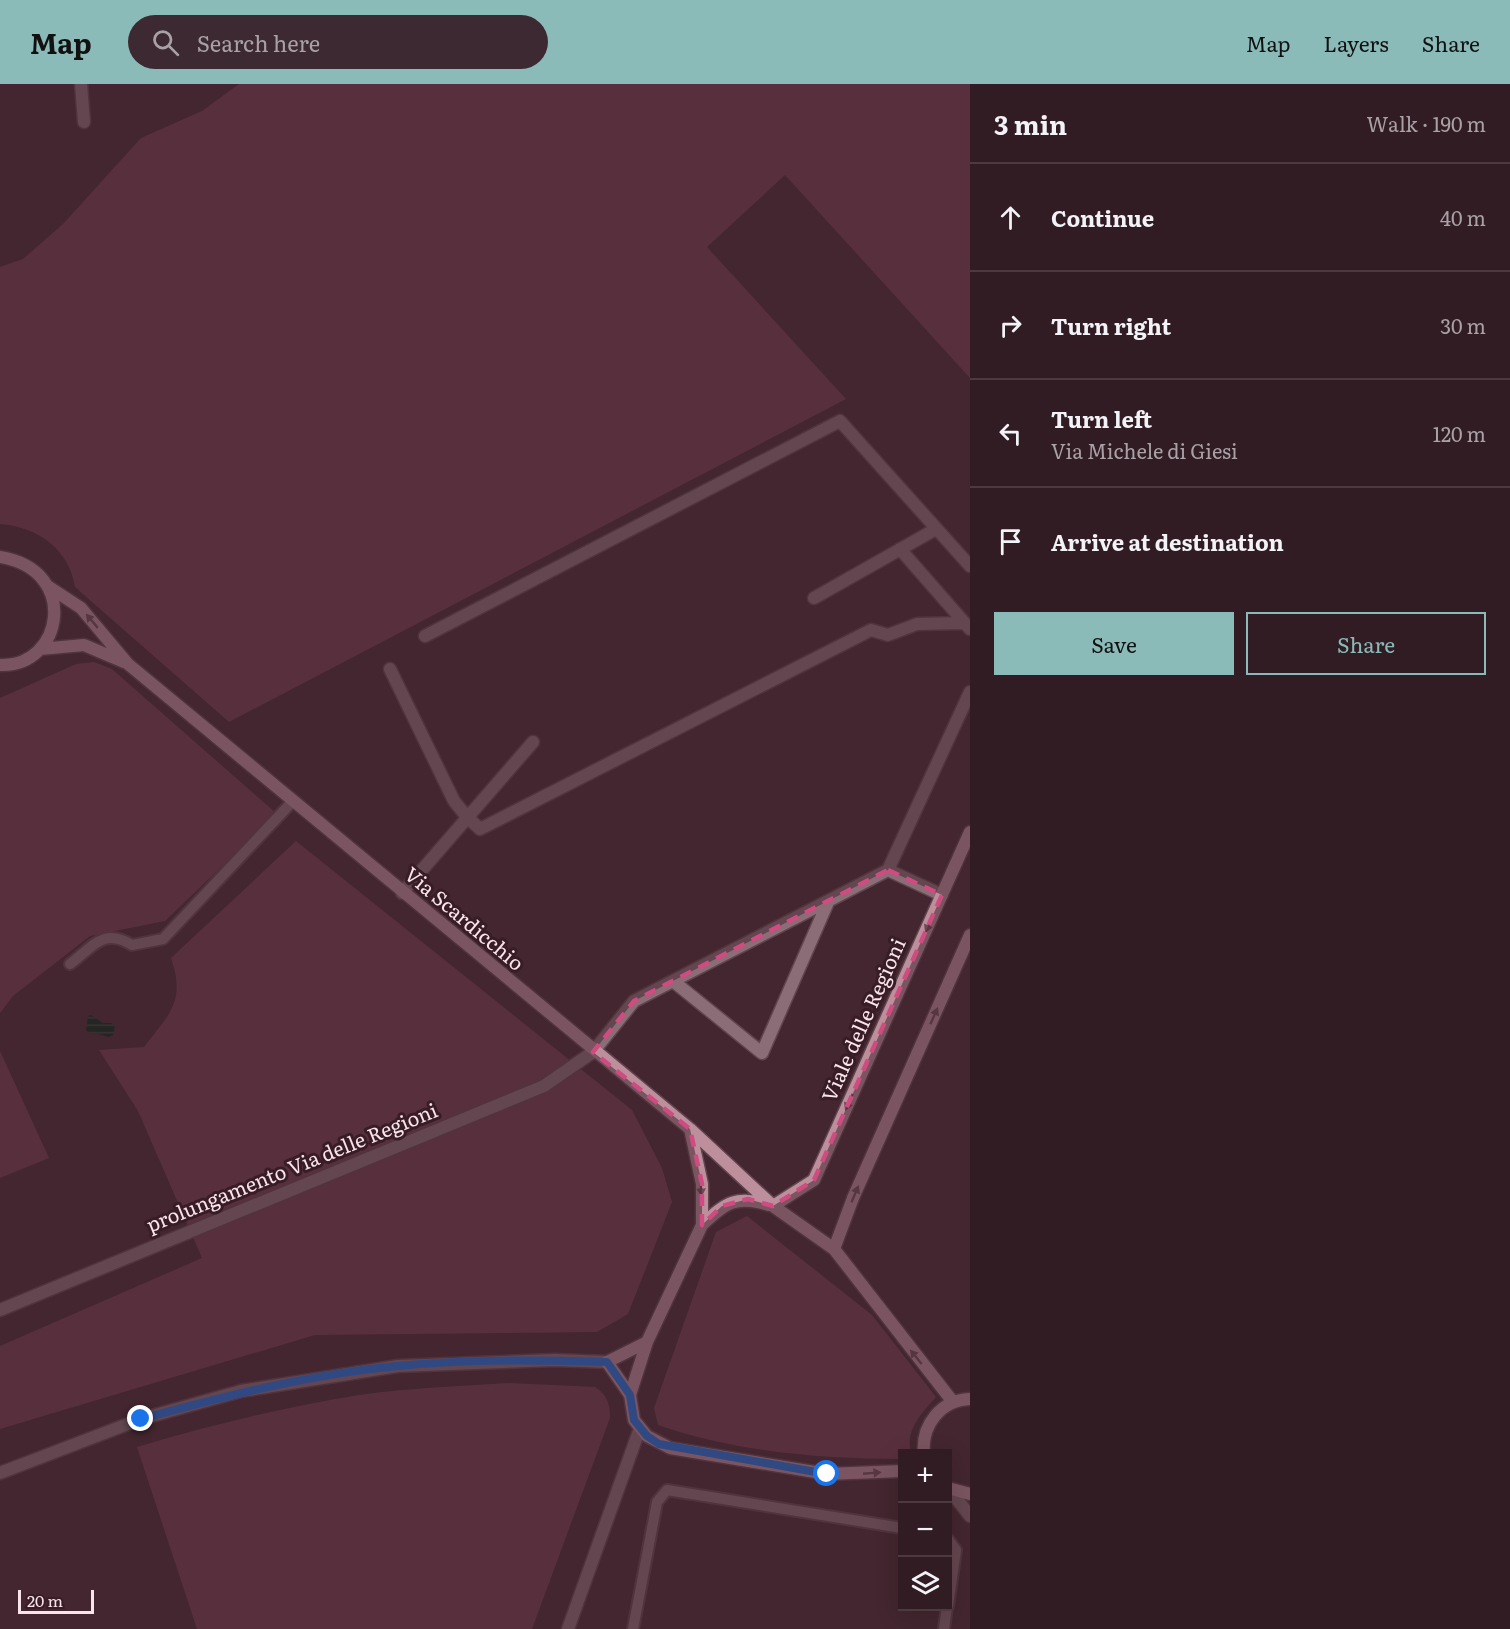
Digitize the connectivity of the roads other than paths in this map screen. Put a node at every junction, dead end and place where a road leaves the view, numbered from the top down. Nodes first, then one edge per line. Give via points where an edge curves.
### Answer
1 (81, 84) edge
2 (84, 122) dead end
3 (936, 529) junction
4 (900, 549) junction
5 (0, 557) edge
6 (970, 567) edge
7 (49, 587) junction
8 (814, 598) dead end
9 (967, 626) edge
10 (425, 636) dead end
11 (40, 649) junction
12 (128, 664) junction
13 (2, 667) edge
14 (390, 669) dead end
15 (970, 692) edge
16 (533, 742) dead end
17 (293, 801) junction
18 (467, 818) junction
19 (970, 832) edge
20 (888, 870) junction
21 (402, 893) junction
22 (942, 895) junction
23 (828, 902) junction
24 (970, 935) edge
25 (70, 964) dead end
26 (673, 981) junction
27 (593, 1052) junction
28 (690, 1129) junction
29 (773, 1206) junction
30 (702, 1225) junction
31 (834, 1249) junction
32 (0, 1310) edge
33 (647, 1342) junction
34 (607, 1362) junction
35 (630, 1395) junction
36 (970, 1399) edge
37 (953, 1402) junction
38 (640, 1428) junction
39 (924, 1449) edge
40 (898, 1471) edge
41 (0, 1473) edge
42 (952, 1490) edge
43 (952, 1494) edge
44 (970, 1494) edge
45 (970, 1516) edge
46 (898, 1527) edge
47 (952, 1544) edge
48 (952, 1575) edge
49 (946, 1611) edge
50 (568, 1629) edge
51 (633, 1629) edge
52 (944, 1629) edge

1 - 2 street
3 - 4 street
3 - 6 street
3 - 10 street via 840,421
4 - 8 street
4 - 9 street
5 - 7 street, Via Scardicchio via 29,565
7 - 11 street via 54,619 50,635
12 -> 7 street, Via Scardicchio via 81,608
9 - 18 street via 917,624 888,635 871,630 480,829
11 - 12 street, Via Scardicchio via 84,645
11 - 13 street
12 - 17 street, Via Scardicchio
14 - 18 street via 454,801
15 - 20 street
16 - 18 street
17 - 21 street, Via Scardicchio
17 - 25 lane via 163,939 132,945 117,936 107,936
18 - 21 street
19 - 22 street, Viale delle Regioni
20 - 22 street
20 - 23 street, prolungamento Via delle Regioni
21 - 27 street, Via Scardicchio
22 -> 29 street, Viale delle Regioni via 814,1180
23 - 26 street, prolungamento Via delle Regioni
23 - 26 street via 762,1053
31 -> 24 street
26 - 27 street, prolungamento Via delle Regioni via 634,1000
27 - 28 street, Via Scardicchio
27 - 32 street, prolungamento Via delle Regioni via 544,1086
28 - 29 street, Via Scardicchio
28 -> 30 street via 702,1184
29 - 30 street via 748,1199 722,1206
29 - 31 street, Via Scardicchio
30 - 33 street
37 -> 31 street, Via Scardicchio
33 - 34 street
33 - 35 street
34 - 35 street
34 - 41 street via 398,1366 241,1391 141,1419
35 - 38 street via 634,1420
36 - 37 street
37 - 39 street via 932,1419 925,1431
38 -> 40 street via 670,1448 827,1474
38 - 50 street
42 - 44 street
43 - 45 street
46 - 51 lane via 667,1490 657,1502
47 - 48 lane via 956,1550
49 - 52 lane

